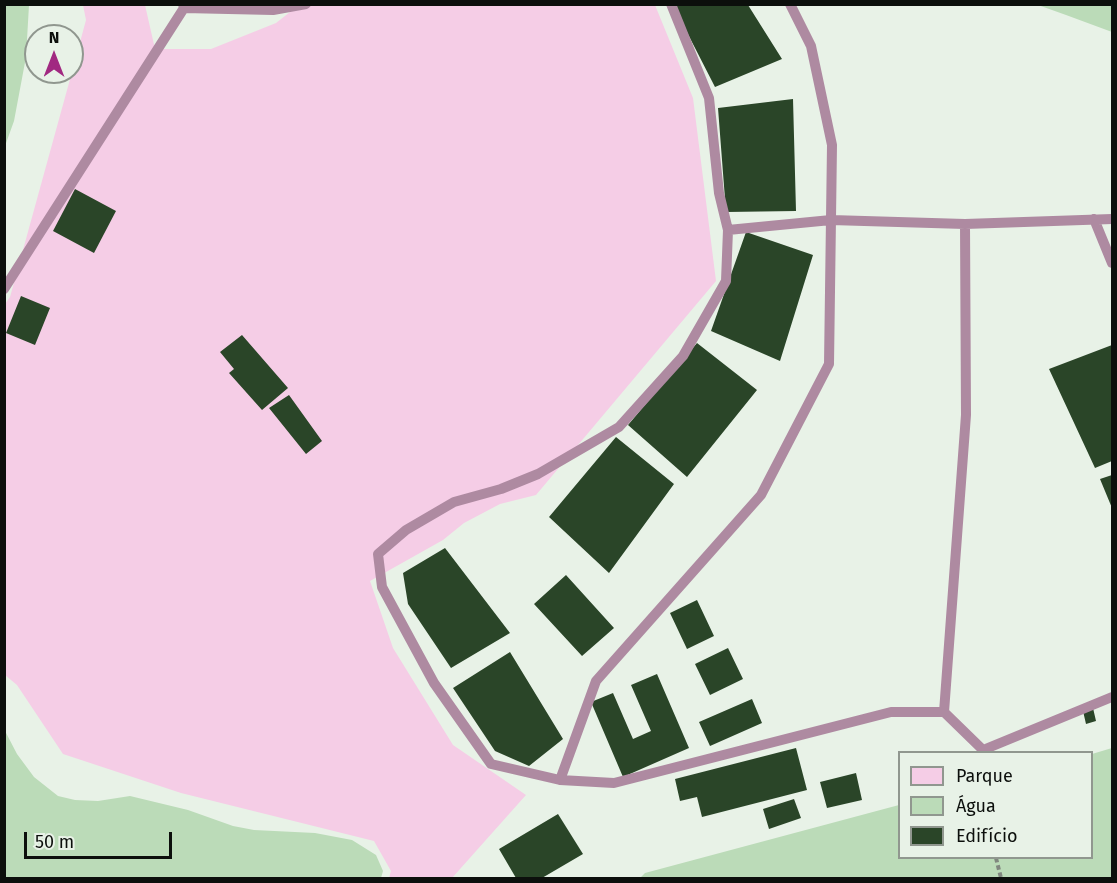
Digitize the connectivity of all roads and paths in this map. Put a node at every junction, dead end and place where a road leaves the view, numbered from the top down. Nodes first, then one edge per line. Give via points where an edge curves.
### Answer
1 (306, 4) edge
2 (671, 4) edge
3 (790, 4) edge
4 (184, 6) edge
5 (1094, 219) junction
6 (1113, 219) edge
7 (831, 220) junction
8 (965, 224) junction
9 (728, 230) junction
10 (1113, 263) edge
11 (4, 290) edge
12 (1113, 698) edge
13 (944, 712) junction
14 (560, 780) junction
15 (996, 859) edge
16 (1001, 879) edge

1 - 4 lane via 273,10
2 - 9 lane via 710,98 719,193
3 - 7 lane via 811,46 832,145
4 - 11 lane
5 - 6 lane
5 - 8 lane
5 - 10 lane
7 - 8 lane
7 - 9 lane
7 - 14 lane via 829,364 762,495 596,681
8 - 13 lane via 966,415
9 - 14 lane via 726,281 683,356 619,427 538,474 454,502 406,530 378,555 382,587 435,683 491,764
12 - 13 lane via 983,750
13 - 14 lane via 891,712 614,783
15 - 16 path

